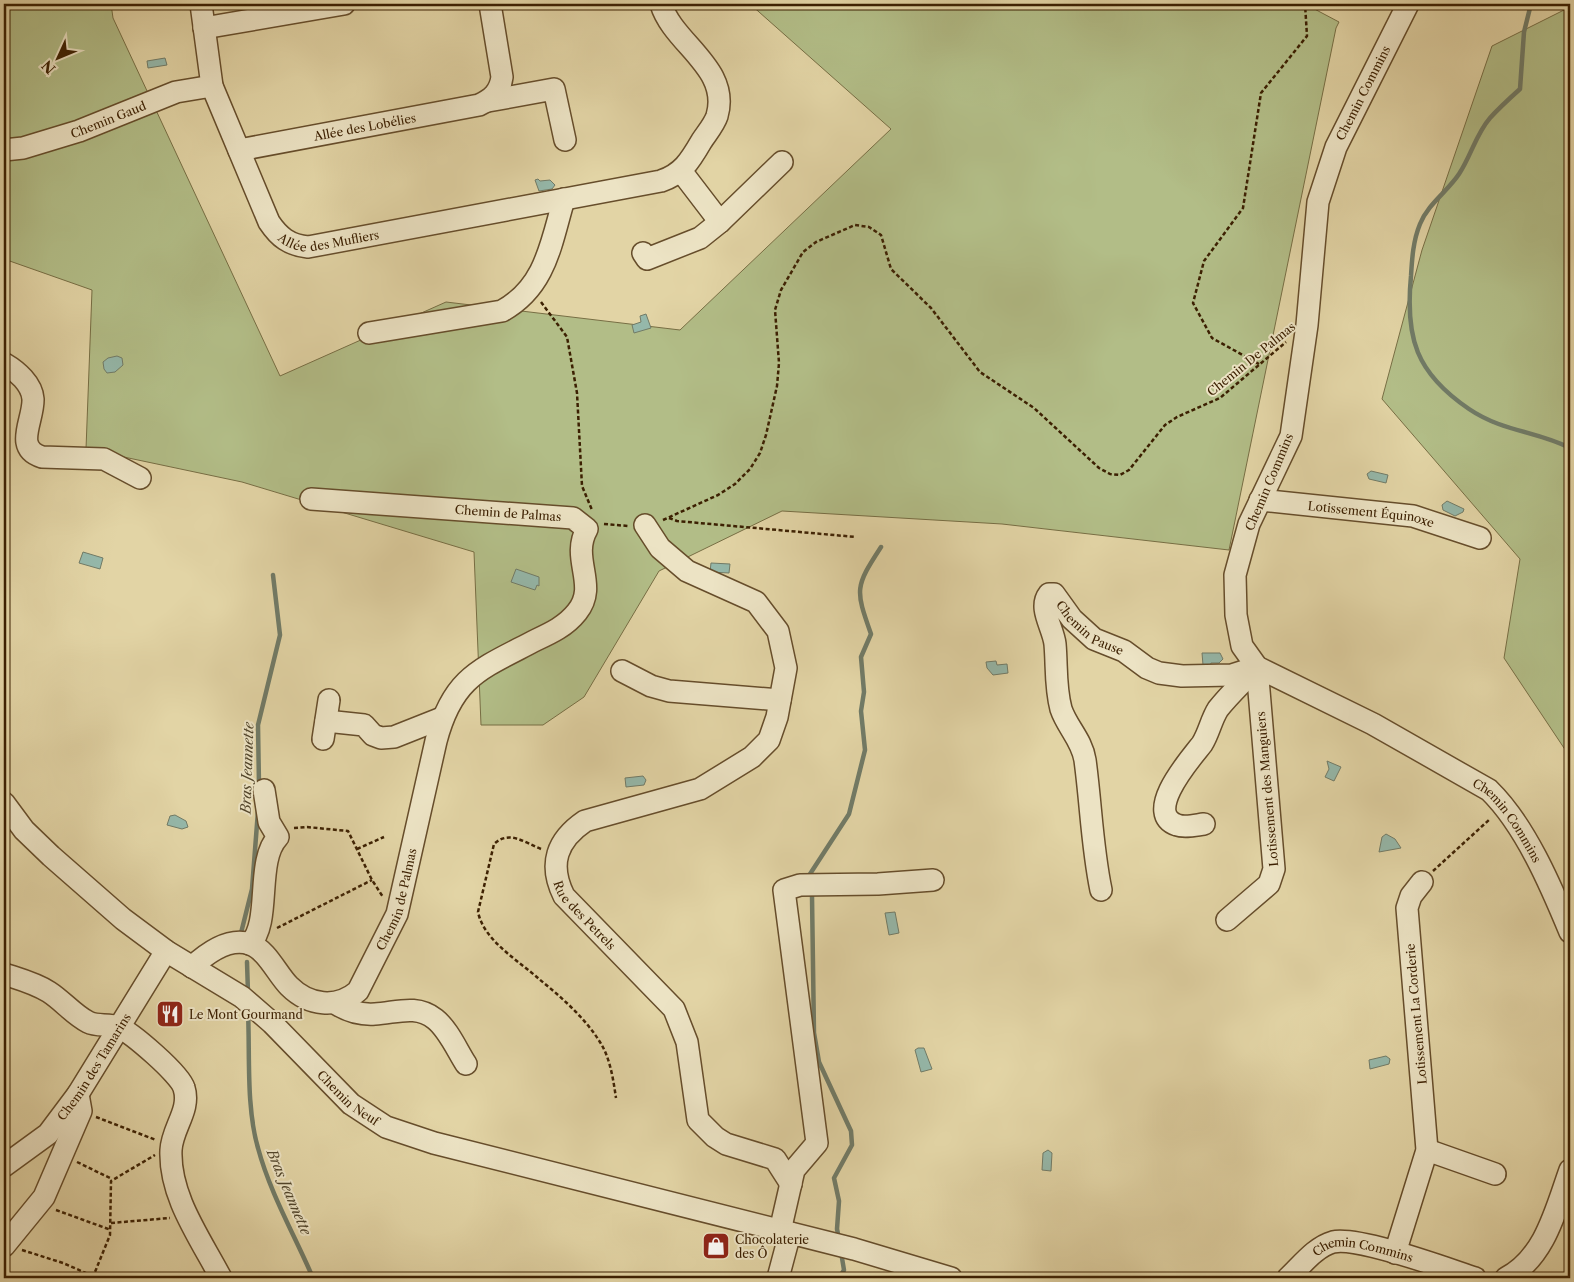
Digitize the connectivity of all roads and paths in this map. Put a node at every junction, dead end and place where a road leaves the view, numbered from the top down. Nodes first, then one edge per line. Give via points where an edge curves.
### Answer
1 (201, 4) edge
2 (344, 4) edge
3 (490, 4) edge
4 (661, 4) edge
5 (1305, 4) edge
6 (1408, 4) edge
7 (204, 28) junction
8 (212, 86) junction
9 (488, 101) junction
10 (565, 140) dead end
11 (4, 150) edge
12 (239, 150) junction
13 (782, 162) dead end
14 (681, 171) junction
15 (564, 199) junction
16 (720, 222) junction
17 (643, 253) dead end
18 (530, 289) junction
19 (369, 333) dead end
20 (1287, 342) dead end
21 (4, 359) edge
22 (1260, 364) junction
23 (140, 478) dead end
24 (312, 499) dead end
25 (1260, 500) junction
26 (670, 518) junction
27 (645, 525) junction
28 (592, 526) junction
29 (856, 537) dead end
30 (1480, 538) dead end
31 (1257, 667) junction
32 (622, 671) dead end
33 (780, 700) junction
34 (442, 718) junction
35 (326, 720) dead end
36 (264, 790) dead end
37 (4, 803) edge
38 (1504, 806) junction
39 (1204, 824) dead end
40 (278, 837) junction
41 (384, 837) dead end
42 (357, 849) junction
43 (558, 857) junction
44 (372, 880) junction
45 (933, 880) dead end
46 (1422, 882) joint
47 (1101, 890) dead end
48 (397, 914) junction
49 (1227, 920) dead end
50 (1570, 932) edge
51 (252, 942) junction
52 (166, 951) junction
53 (192, 967) junction
54 (4, 974) edge
55 (335, 1003) junction
56 (118, 1027) junction
57 (466, 1064) dead end
58 (616, 1098) dead end
59 (79, 1102) junction
60 (171, 1146) junction
61 (1427, 1150) junction
62 (59, 1162) junction
63 (4, 1166) edge
64 (1570, 1170) edge
65 (1495, 1174) dead end
66 (112, 1179) junction
67 (791, 1184) junction
68 (44, 1197) junction
69 (189, 1217) junction
70 (111, 1223) junction
71 (111, 1230) junction
72 (785, 1232) junction
73 (7, 1243) edge
74 (1395, 1253) junction
75 (943, 1277) edge
76 (96, 1278) edge
77 (221, 1278) edge
78 (778, 1278) edge
79 (1288, 1278) edge
80 (1475, 1278) edge
81 (1507, 1278) edge

1 - 7 street, Allée des Mufliers
2 - 7 street
3 - 9 street via 502,77 500,87
4 - 14 street, Allée des Mufliers via 668,21 710,71 718,94 716,117
5 - 22 path via 1307,36 1261,93 1243,208 1204,261 1193,303 1212,338
6 - 25 street, Chemin Commins via 1336,147 1318,202 1307,325 1291,436
7 - 8 street, Allée des Mufliers
8 - 11 street, Chemin Gaud via 168,94 79,131 23,148
8 - 12 street, Allée des Mufliers
9 - 10 street, Allée des Lobélies via 554,89
9 - 12 street, Allée des Lobélies
12 - 15 street, Allée des Mufliers via 268,222 277,234 294,245 308,247
13 - 16 street
14 - 15 street, Allée des Mufliers via 661,181
14 - 16 street
15 - 18 street via 544,264
16 - 17 street via 700,238 647,259
18 - 19 street via 518,302 502,311
18 - 28 path via 567,337 578,393 582,486
20 - 22 path, Chemin De Palmas
21 - 23 street via 30,388 33,398 26,438 27,446 34,455 104,459
22 - 26 path, Chemin De Palmas via 1220,398 1165,425 1129,470 1120,475 1110,474 1099,468 1034,408 980,372 931,308 891,270 881,235 869,227 855,225 809,246 797,259 781,290 776,310 777,386 766,435 750,469 718,495
24 - 28 street, Chemin de Palmas via 566,517
25 - 30 street, Lotissement Équinoxe via 1412,516
25 - 31 street, Chemin Commins via 1249,524 1235,575 1238,631 1242,646
26 - 27 path, Chemin De Palmas
26 - 29 path
27 - 28 path, Chemin De Palmas
27 - 33 street, Rue des Petrels via 660,548 687,571 756,602 778,631 786,668
28 - 34 street, Chemin de Palmas via 581,538 579,549 586,586 584,601 577,612 555,631 469,678 450,701
31 - 38 street, Chemin Commins via 1439,760 1489,790
31 - 39 street via 1218,709 1206,738 1179,774 1169,795 1166,810 1171,822 1180,826
31 - 47 street, Chemin Pause via 1232,675 1159,673 1124,651 1094,639 1072,619 1054,594 1045,599 1055,641 1056,688 1085,759 1094,856
31 - 49 street, Lotissement des Manguiers via 1274,869 1269,884
32 - 33 street via 669,691
33 - 43 street, Rue des Petrels via 769,740 752,758 700,789 586,820 570,832 561,844
34 - 35 street via 394,737 381,738 364,725
34 - 48 street, Chemin de Palmas
36 - 40 street via 269,822
37 - 52 street, Chemin Neuf via 24,830 51,856 123,919
38 - 46 path
38 - 50 street, Chemin Commins via 1529,847
40 - 42 path via 284,831 301,827 343,830 351,835
40 - 51 street via 268,856 258,928
41 - 42 path
42 - 44 path
43 - 58 path via 510,836 501,837 494,844 478,912 496,942 559,996 590,1028 606,1054
43 - 67 street, Rue des Petrels via 557,882 564,896 674,1009 687,1042 698,1120 726,1144 775,1159
44 - 48 path
44 - 51 path
45 - 67 street via 800,885 784,890 816,1143 794,1170
46 - 61 street, Lotissement La Corderie via 1411,896 1407,908
48 - 55 street, Chemin de Palmas via 358,991 348,1000
51 - 53 street via 223,946
51 - 55 street via 299,994 323,1004
52 - 53 street, Chemin Neuf
52 - 56 street, Chemin des Tamarins
53 - 72 street, Chemin Neuf via 242,997 272,1022 351,1104 386,1128
54 - 56 street via 49,992 87,1021
55 - 57 street via 359,1013 408,1010 427,1014 442,1026
56 - 59 street, Chemin des Tamarins
56 - 60 street via 161,1060 184,1087 183,1115
59 - 60 path
59 - 62 street
59 - 63 street, Chemin des Tamarins via 48,1134
60 - 66 path
60 - 69 street via 174,1186
61 - 65 street
61 - 74 street, Lotissement La Corderie
62 - 66 path via 73,1160
62 - 68 street
64 - 81 street via 1539,1248 1526,1265
66 - 70 path via 109,1188
67 - 72 street
68 - 71 path via 51,1208
68 - 73 street
69 - 70 path
69 - 77 street
70 - 71 path
71 - 76 path via 95,1272
72 - 75 street, Chemin Neuf via 854,1249
72 - 78 street
73 - 76 path
74 - 79 street, Chemin Commins via 1372,1246 1334,1242 1312,1255
74 - 80 street, Chemin Commins

